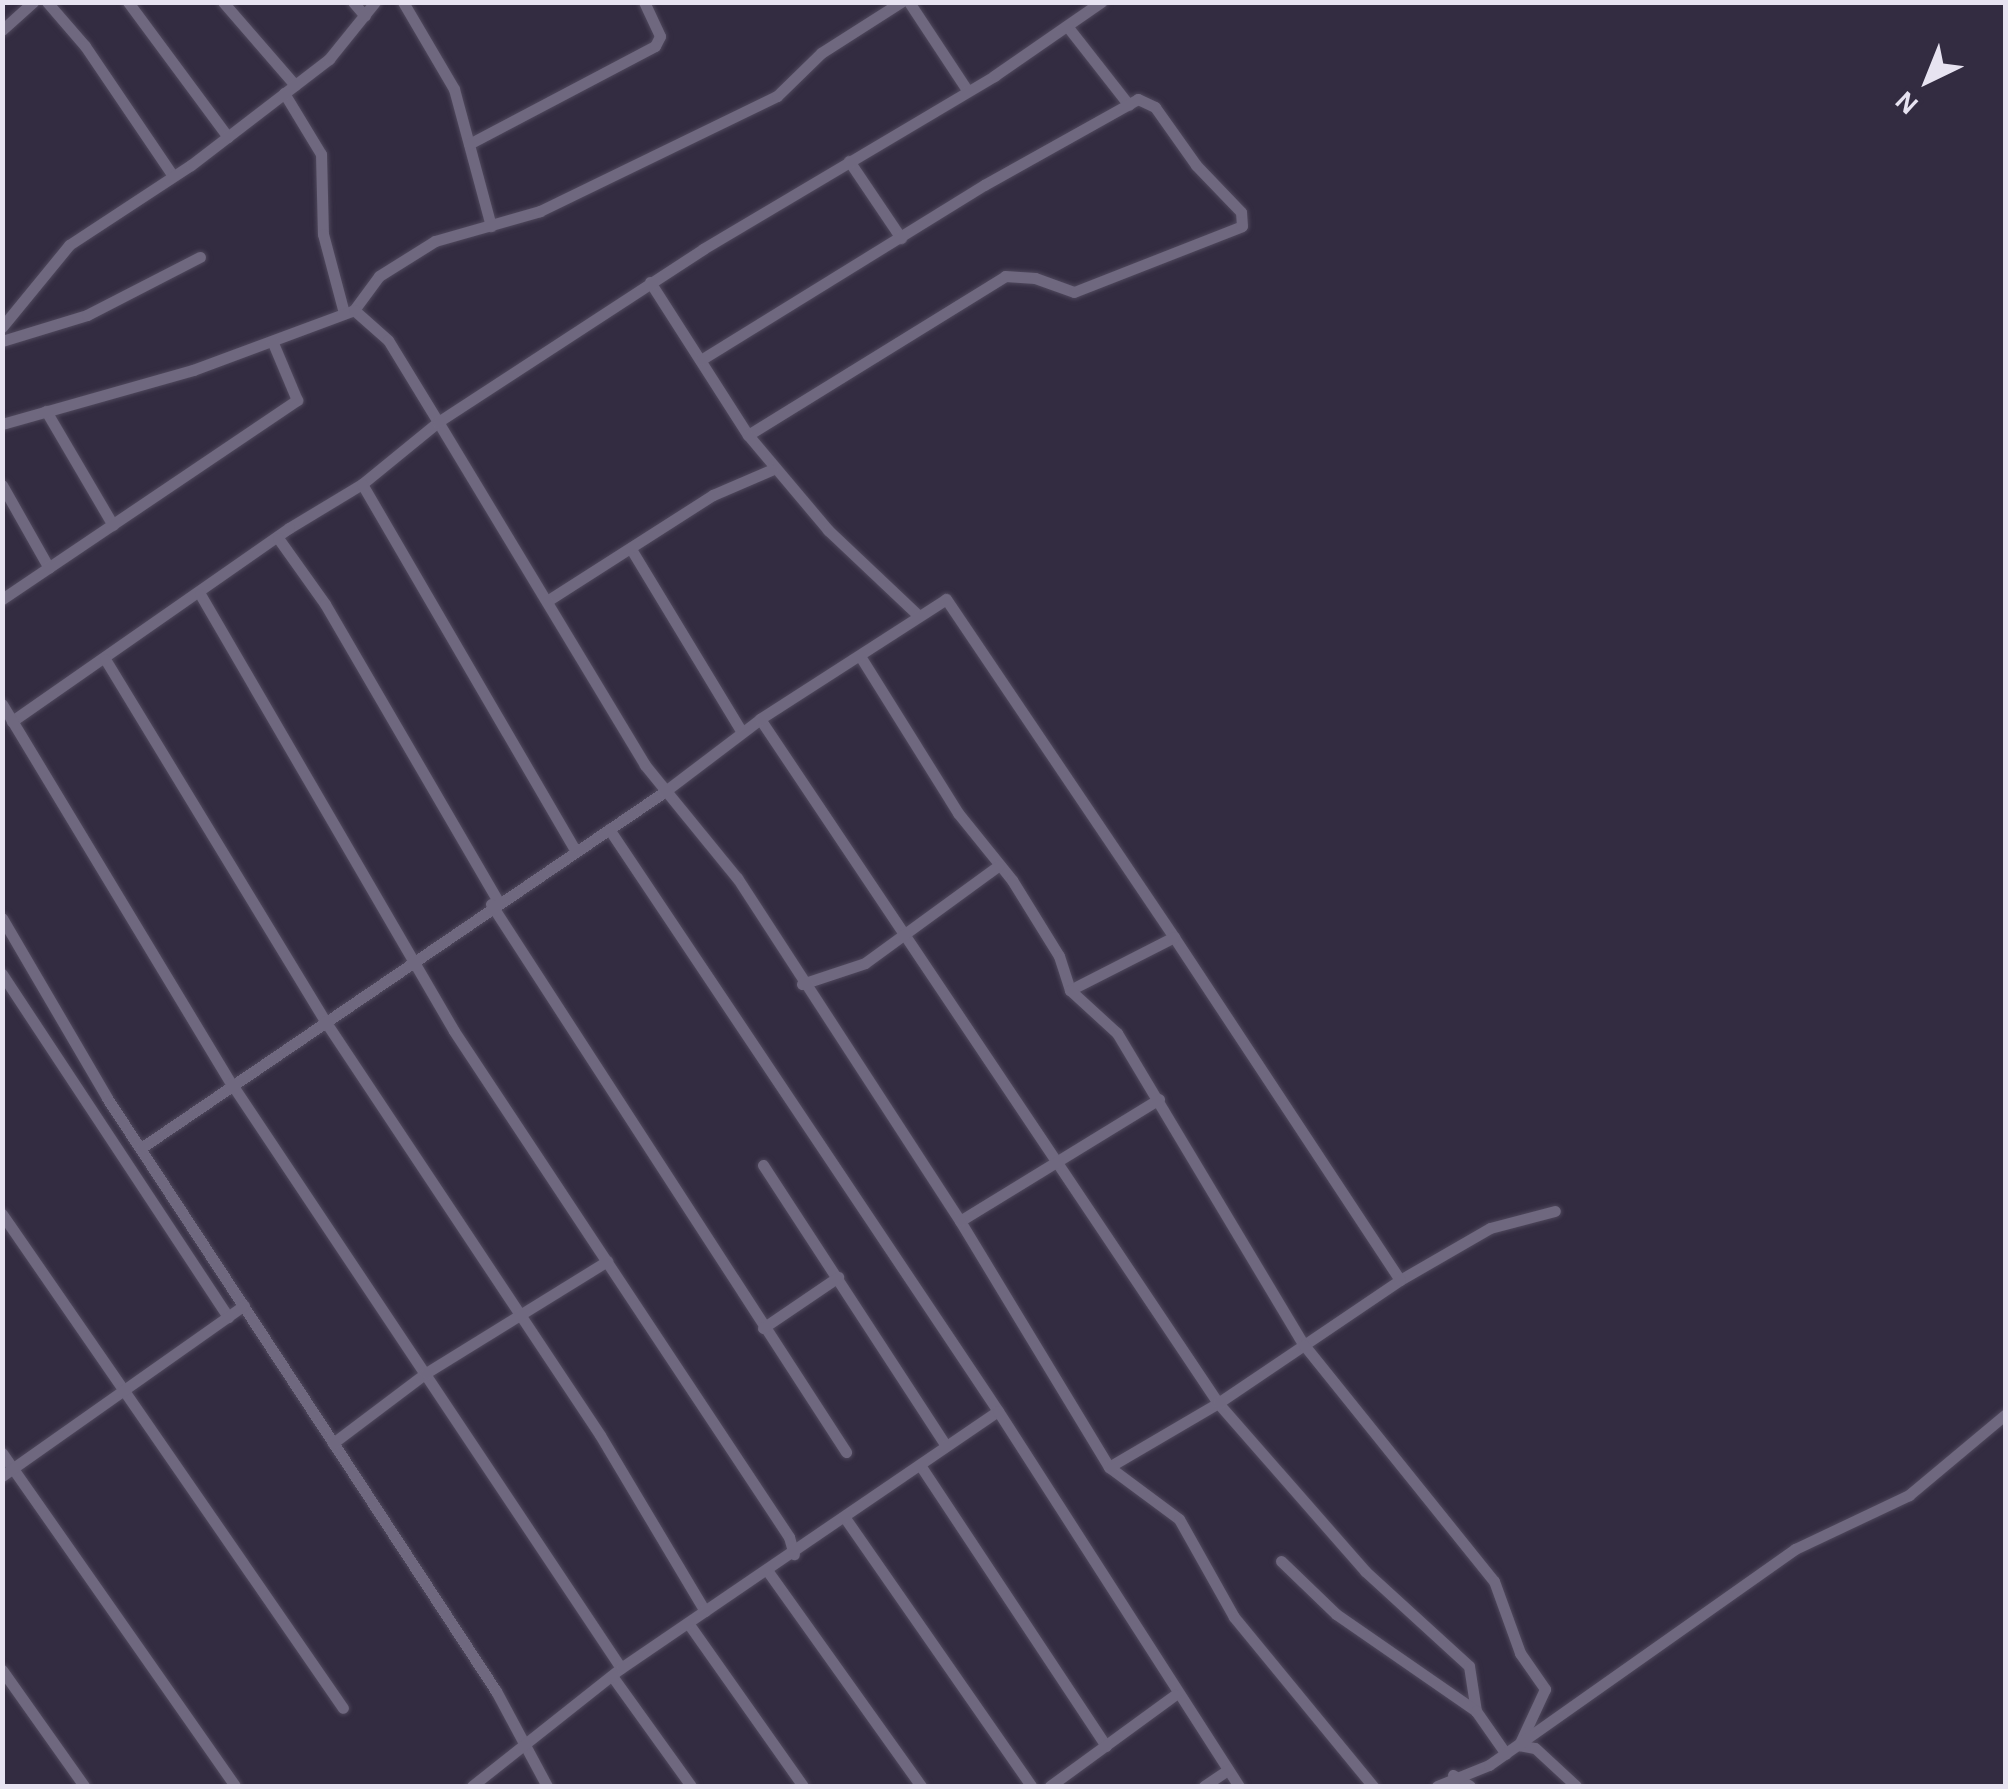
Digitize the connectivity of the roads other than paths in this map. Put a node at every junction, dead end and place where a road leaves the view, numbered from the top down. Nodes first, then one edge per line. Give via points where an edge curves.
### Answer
1 (33, 2) edge
2 (46, 2) edge
3 (128, 2) edge
4 (223, 2) edge
5 (353, 2) edge
6 (375, 2) edge
7 (403, 2) edge
8 (644, 2) edge
9 (901, 2) edge
10 (909, 2) edge
11 (1102, 2) edge
12 (1087, 7) edge
13 (366, 16) junction
14 (1067, 26) junction
15 (2, 30) edge
16 (289, 89) junction
17 (967, 90) junction
18 (1129, 105) junction
19 (228, 136) junction
20 (469, 144) junction
21 (849, 160) junction
22 (173, 176) junction
23 (492, 226) junction
24 (901, 238) junction
25 (200, 257) dead end
26 (650, 282) junction
27 (349, 311) junction
28 (4, 318) edge
29 (2, 341) edge
30 (273, 343) junction
31 (701, 360) junction
32 (46, 411) junction
33 (438, 422) junction
34 (2, 424) edge
35 (748, 435) junction
36 (771, 470) junction
37 (362, 484) junction
38 (2, 485) edge
39 (113, 525) junction
40 (278, 538) junction
41 (631, 549) junction
42 (49, 568) junction
43 (200, 594) junction
44 (2, 599) edge
45 (547, 601) junction
46 (918, 615) junction
47 (860, 656) junction
48 (105, 659) junction
49 (2, 704) edge
50 (760, 719) junction
51 (12, 721) junction
52 (742, 732) junction
53 (664, 792) junction
54 (610, 829) junction
55 (575, 850) junction
56 (998, 866) junction
57 (494, 902) junction
58 (2, 918) edge
59 (908, 934) junction
60 (1174, 937) junction
61 (412, 960) junction
62 (2, 974) edge
63 (802, 984) junction
64 (1070, 990) junction
65 (325, 1021) junction
66 (231, 1083) junction
67 (1160, 1099) junction
68 (141, 1148) junction
69 (1058, 1161) junction
70 (763, 1166) dead end
71 (1555, 1211) dead end
72 (2, 1214) edge
73 (960, 1222) junction
74 (607, 1262) junction
75 (838, 1276) junction
76 (1400, 1280) junction
77 (244, 1305) junction
78 (522, 1315) junction
79 (228, 1317) junction
80 (763, 1328) junction
81 (1304, 1345) junction
82 (426, 1374) junction
83 (126, 1388) junction
84 (1218, 1403) junction
85 (998, 1411) junction
86 (2006, 1414) edge
87 (334, 1443) junction
88 (946, 1446) junction
89 (846, 1452) dead end
90 (2, 1453) edge
91 (920, 1466) junction
92 (1109, 1467) junction
93 (8, 1472) edge
94 (845, 1518) junction
95 (794, 1554) junction
96 (1281, 1561) dead end
97 (768, 1573) junction
98 (705, 1611) junction
99 (688, 1623) junction
100 (2, 1670) edge
101 (617, 1672) junction
102 (1174, 1696) junction
103 (343, 1708) dead end
104 (1476, 1711) junction
105 (522, 1745) junction
106 (1520, 1745) junction
107 (1106, 1746) junction
108 (1506, 1754) junction
109 (1228, 1770) junction
110 (1453, 1775) junction
111 (84, 1786) edge
112 (235, 1786) edge
113 (472, 1786) edge
114 (547, 1786) edge
115 (691, 1786) edge
116 (803, 1786) edge
117 (921, 1786) edge
118 (1031, 1786) edge
119 (1050, 1786) edge
120 (1204, 1786) edge
121 (1239, 1786) edge
122 (1372, 1786) edge
123 (1437, 1786) edge
124 (1470, 1786) edge
125 (1576, 1786) edge

1 - 15 street
2 - 22 street via 85,46
3 - 19 street
4 - 16 street
5 - 13 street
6 - 13 street
7 - 20 street via 454,89
8 - 20 street via 660,36 656,46
9 - 23 street via 821,53 763,104 540,211
10 - 17 street
11 - 12 street
12 - 14 street
13 - 16 street via 329,59
14 - 17 street
14 - 18 street
16 - 19 street
16 - 27 street via 321,154 323,234
17 - 21 street
18 - 24 street
18 - 35 street via 1143,99 1155,107 1196,165 1241,212 1242,226 1074,292 1005,276
19 - 22 street
20 - 23 street
21 - 24 street
21 - 26 street
22 - 28 street via 69,245
23 - 27 street via 436,241 378,276
24 - 31 street
25 - 29 street via 87,315
26 - 31 street
26 - 33 street
27 - 30 street
27 - 33 street via 388,340
30 - 32 street
30 - 39 street via 297,400
31 - 35 street
32 - 34 street
32 - 39 street
33 - 37 street
33 - 45 street
35 - 36 street
36 - 41 street via 713,495
36 - 46 street
37 - 40 street
37 - 55 street
38 - 42 street
39 - 42 street
40 - 43 street
40 - 57 street via 324,604
41 - 45 street
41 - 52 street
42 - 44 street
43 - 48 street
43 - 61 street
45 - 53 street
46 - 47 street
46 - 60 street via 946,599
47 - 50 street
47 - 56 street
48 - 51 street
48 - 65 street
49 - 51 street
50 - 52 street
50 - 59 street
51 - 66 street
52 - 53 street
53 - 54 street
53 - 63 street via 737,878
54 - 55 street
54 - 85 street
55 - 57 street
56 - 59 street
56 - 64 street via 1059,956
57 - 61 street
57 - 80 street
58 - 68 street
59 - 63 street via 842,976
59 - 69 street
60 - 64 street
60 - 76 street
61 - 65 street
61 - 74 street
62 - 79 street
63 - 73 street
64 - 67 street via 1117,1033
65 - 66 street
65 - 78 street
66 - 68 street
66 - 82 street
67 - 69 street
67 - 81 street
68 - 77 street
69 - 73 street
69 - 84 street
70 - 75 street
71 - 76 street via 1490,1228
72 - 83 street
73 - 92 street
74 - 78 street
74 - 95 street
75 - 80 street
75 - 88 street
76 - 81 street
77 - 79 street
77 - 87 street
78 - 82 street
78 - 98 street
79 - 83 street
80 - 89 street
81 - 84 street
81 - 106 street via 1494,1581 1520,1653 1544,1690
82 - 87 street
82 - 101 street
83 - 93 street
83 - 103 street
84 - 92 street
84 - 104 street via 1364,1571 1469,1666
85 - 88 street
85 - 102 street
86 - 106 street via 1909,1494 1795,1549
87 - 105 street via 496,1691
88 - 91 street
90 - 93 street
91 - 94 street
91 - 107 street
92 - 122 street via 1180,1520 1234,1618
93 - 112 street
94 - 95 street
94 - 118 street
95 - 97 street
96 - 104 street via 1336,1614
97 - 98 street
97 - 117 street
98 - 99 street
99 - 101 street
99 - 116 street
100 - 111 street
101 - 105 street
101 - 115 street
102 - 107 street
102 - 109 street
104 - 108 street
105 - 113 street
105 - 114 street
106 - 108 street
106 - 125 street via 1535,1748
107 - 119 street
108 - 110 street
109 - 120 street
109 - 121 street
110 - 123 street
110 - 124 street

